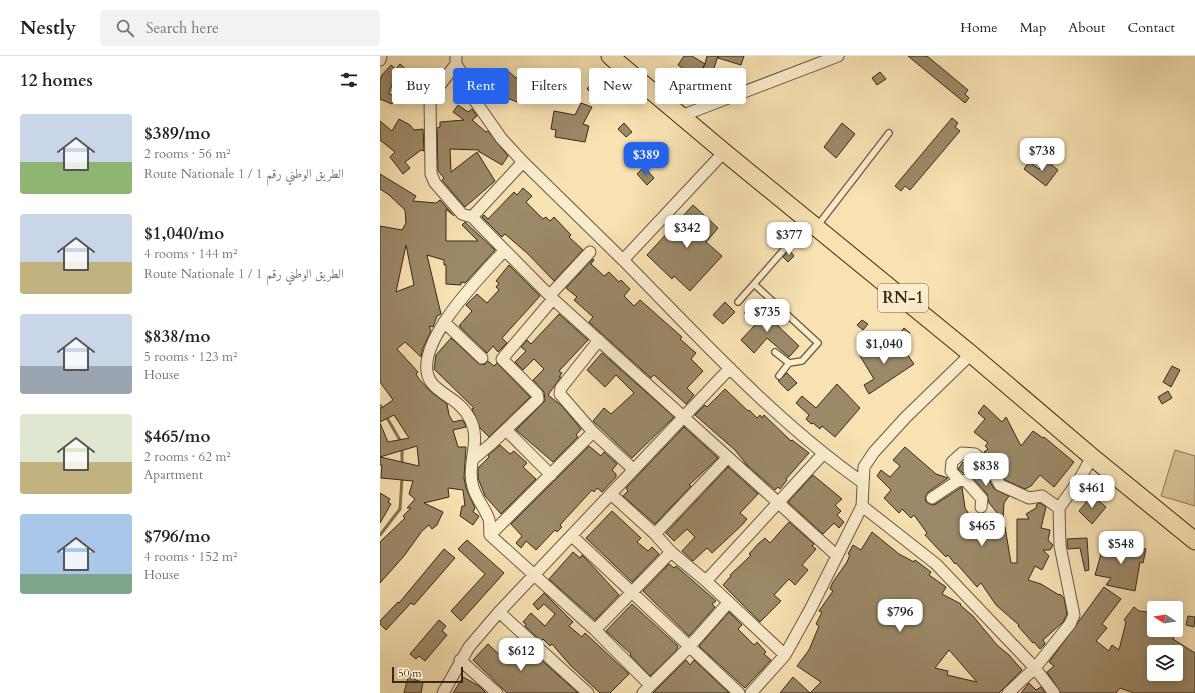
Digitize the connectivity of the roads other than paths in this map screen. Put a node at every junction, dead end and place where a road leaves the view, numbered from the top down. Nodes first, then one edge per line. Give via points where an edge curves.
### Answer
1 (381, 56) edge
2 (610, 56) edge
3 (838, 56) edge
4 (380, 60) edge
5 (456, 60) edge
6 (681, 116) junction
7 (889, 133) dead end
8 (724, 152) junction
9 (523, 162) junction
10 (472, 217) junction
11 (812, 224) junction
12 (504, 251) junction
13 (590, 252) dead end
14 (623, 260) junction
15 (754, 284) junction
16 (551, 297) junction
17 (738, 302) dead end
18 (444, 322) junction
19 (599, 340) junction
20 (775, 352) dead end
21 (971, 354) junction
22 (482, 358) dead end
23 (789, 363) junction
24 (730, 368) junction
25 (778, 376) dead end
26 (684, 416) junction
27 (506, 430) junction
28 (593, 432) junction
29 (823, 454) junction
30 (728, 457) junction
31 (1092, 457) junction
32 (473, 459) junction
33 (633, 469) junction
34 (552, 475) junction
35 (959, 480) junction
36 (862, 482) junction
37 (611, 494) junction
38 (932, 498) dead end
39 (778, 503) junction
40 (862, 506) junction
41 (981, 507) dead end
42 (1058, 508) junction
43 (655, 534) junction
44 (490, 535) junction
45 (572, 536) junction
46 (1195, 541) edge
47 (671, 552) junction
48 (836, 555) junction
49 (534, 576) junction
50 (706, 581) junction
51 (632, 592) junction
52 (729, 602) junction
53 (498, 612) junction
54 (595, 630) junction
55 (689, 647) junction
56 (785, 655) junction
57 (460, 660) junction
58 (1035, 668) junction
59 (647, 689) edge
60 (443, 693) edge
61 (497, 693) edge
62 (588, 693) edge
63 (739, 693) edge
64 (751, 693) edge
65 (1008, 693) edge
66 (1054, 693) edge

1 - 4 street
2 - 6 main road, RN-1
3 - 6 street
5 - 9 street via 472,90 473,98 501,138
5 - 10 street via 430,98 431,174 435,183 462,214
6 - 8 main road, RN-1
7 - 11 lane
8 - 11 main road, RN-1
8 - 14 street
9 - 10 street
9 - 14 street
10 - 12 street
11 - 15 lane
11 - 21 main road, RN-1
12 - 16 street
12 - 18 street
13 - 16 street
14 - 24 street
15 - 17 lane
15 - 23 lane via 818,343 802,361
16 - 19 street
16 - 27 street via 502,359 537,394 538,399
18 - 22 street
18 - 32 street via 428,359 427,372 431,383 458,402 470,419 476,445
19 - 26 street
19 - 28 street via 561,388 560,394
20 - 23 lane
21 - 31 main road, RN-1
21 - 36 street via 874,452 864,467
23 - 25 lane
24 - 26 street
24 - 29 street
26 - 30 street
26 - 33 street
27 - 32 street
27 - 34 street
28 - 33 street
28 - 34 street
29 - 36 street
29 - 39 street
30 - 39 street
30 - 43 street
31 - 42 street
31 - 46 main road, RN-1
32 - 44 street via 473,488 489,518
33 - 37 street
34 - 44 street
35 - 38 street
35 - 41 street via 966,481 982,498
35 - 42 street via 951,471 952,462 962,453 975,454 989,465 1000,485 1029,498 1042,496
36 - 40 street
37 - 43 street
37 - 45 street
39 - 48 street
39 - 50 street
40 - 48 street
40 - 58 street via 936,564
42 - 58 street via 1060,546 1074,615 1070,624
43 - 47 street
44 - 49 street
45 - 49 street
45 - 51 street
47 - 50 street
47 - 51 street
48 - 56 street
49 - 53 street
49 - 54 street
50 - 52 street
51 - 54 street
51 - 55 street
52 - 55 street
52 - 56 street
53 - 57 street
53 - 62 street
54 - 59 street
55 - 59 street
55 - 63 street
56 - 64 street
57 - 60 street
57 - 61 street
58 - 65 street
58 - 66 street

